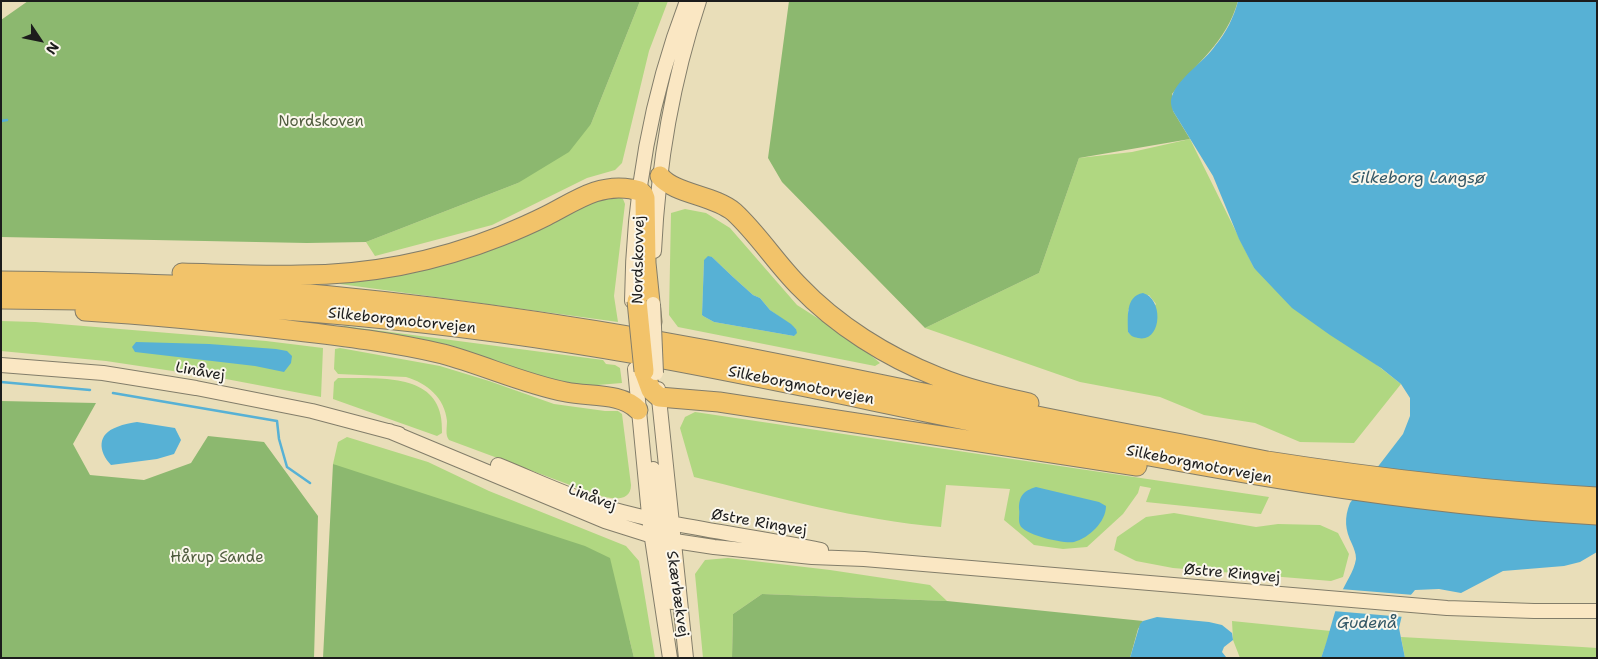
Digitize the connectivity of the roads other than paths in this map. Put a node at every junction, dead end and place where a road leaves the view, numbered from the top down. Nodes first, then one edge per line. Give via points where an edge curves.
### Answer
1 (687, 1) edge
2 (699, 1) edge
3 (648, 194) junction
4 (632, 258) joint
5 (1, 273) edge
6 (1, 281) edge
7 (1, 298) edge
8 (643, 303) junction
9 (1, 307) edge
10 (655, 339) joint
11 (1, 364) edge
12 (648, 380) junction
13 (589, 395) junction
14 (638, 410) junction
15 (390, 431) junction
16 (1224, 452) junction
17 (1258, 474) junction
18 (1597, 498) edge
19 (1597, 515) edge
20 (663, 530) junction
21 (864, 559) junction
22 (1597, 611) edge
23 (670, 658) edge
24 (685, 658) edge

1 - 3 main road, Nordskovvej via 653,111
2 - 3 main road, Nordskovvej
3 - 4 main road, Nordskovvej
3 - 5 highway via 618,187 594,191 493,239 430,259 344,273
3 - 8 highway
3 - 16 highway via 706,198 733,211 799,287 843,324 866,341 938,377 988,393
4 - 8 highway
6 - 16 highway, Silkeborgmotorvejen via 277,291 448,308 704,349
7 - 17 highway, Silkeborgmotorvejen via 175,302 279,309 528,336 702,366 1019,431
8 - 10 highway, bridge
8 - 12 highway, bridge
9 - 13 highway via 202,320 360,339 442,354 552,389
10 - 12 main road, bridge
11 - 15 main road, Linåvej via 103,373 196,388 312,411
12 - 13 highway
12 - 14 main road
12 - 17 highway via 729,404
12 - 20 main road
13 - 14 highway via 619,399
14 - 20 main road via 649,450
15 - 20 main road, Linåvej via 456,450
15 - 20 main road, Linåvej via 605,521
16 - 17 highway, Silkeborgmotorvejen
17 - 18 highway, Silkeborgmotorvejen via 1455,485
17 - 19 highway via 1295,490
20 - 21 main road, Østre Ringvej via 812,557
20 - 21 main road, Østre Ringvej via 698,529
20 - 23 main road, Skærbækvej via 654,553
20 - 24 main road, Skærbækvej
21 - 22 main road, Østre Ringvej via 1447,608

